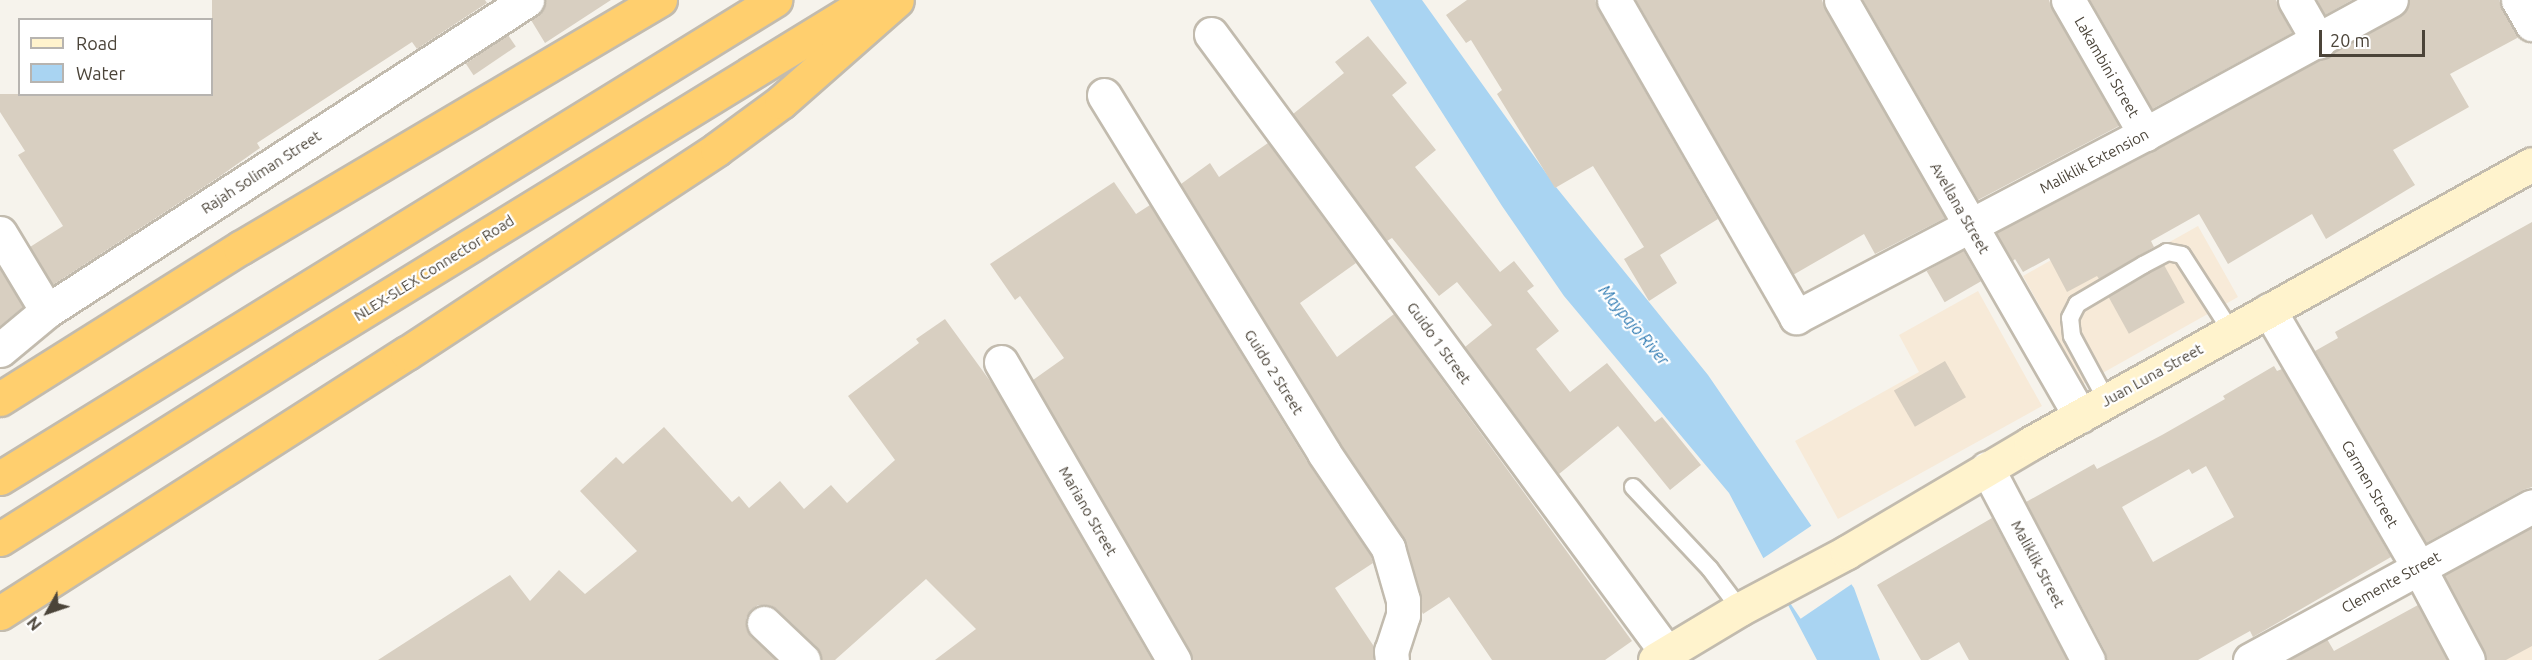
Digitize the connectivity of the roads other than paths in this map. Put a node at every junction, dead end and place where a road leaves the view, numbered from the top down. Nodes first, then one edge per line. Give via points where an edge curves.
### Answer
1 (527, 0) edge
2 (660, 0) edge
3 (775, 0) edge
4 (870, 0) edge
5 (897, 0) edge
6 (1614, 0) edge
7 (1841, 0) edge
8 (2068, 0) edge
9 (2295, 0) edge
10 (2391, 0) edge
11 (2518, 0) edge
12 (2532, 24) edge
13 (1211, 34) dead end
14 (2319, 42) junction
15 (1104, 95) dead end
16 (2145, 135) junction
17 (2532, 164) edge
18 (1970, 226) junction
19 (0, 233) edge
20 (2269, 310) junction
21 (47, 311) junction
22 (2231, 331) junction
23 (0, 350) edge
24 (1001, 362) dead end
25 (0, 399) edge
26 (2093, 408) junction
27 (1988, 468) junction
28 (0, 478) edge
29 (1633, 487) dead end
30 (2532, 506) edge
31 (0, 539) edge
32 (2418, 566) junction
33 (1740, 609) junction
34 (0, 613) edge
35 (764, 623) dead end
36 (1661, 656) edge
37 (803, 660) edge
38 (1174, 660) edge
39 (1392, 660) edge
40 (2088, 660) edge
41 (2250, 660) edge
42 (2468, 660) edge

1 - 21 street, Rajah Soliman Street
2 - 25 highway via 240,248
3 - 28 highway
4 - 31 highway, NLEX-SLEX Connector Road
5 - 34 highway via 781,102 717,149
6 - 18 street, Maliklik Extension via 1796,317
7 - 18 street, Avellana Street
8 - 16 street, Lakambini Street
9 - 14 street
10 - 14 street, Maliklik Extension
11 - 12 street
13 - 36 street, Guido 1 Street
14 - 16 street, Maliklik Extension
15 - 39 street, Guido 2 Street via 1324,453 1388,548 1403,600
16 - 18 street, Maliklik Extension
17 - 20 main road, Juan Luna Street
18 - 26 street, Avellana Street
19 - 21 street
20 - 22 main road, Juan Luna Street
20 - 32 street, Carmen Street
21 - 23 street, Rajah Soliman Street
22 - 26 main road, Juan Luna Street
22 - 26 lane via 2182,255 2167,252 2143,265 2077,303 2070,318
24 - 38 street, Mariano Street
26 - 27 main road, Juan Luna Street
27 - 33 main road, Juan Luna Street via 1847,552
27 - 40 street, Maliklik Street
29 - 33 lane via 1710,569
30 - 32 street, Clemente Street
32 - 41 street, Clemente Street
32 - 42 street, Carmen Street
33 - 36 main road, Juan Luna Street
35 - 37 street

